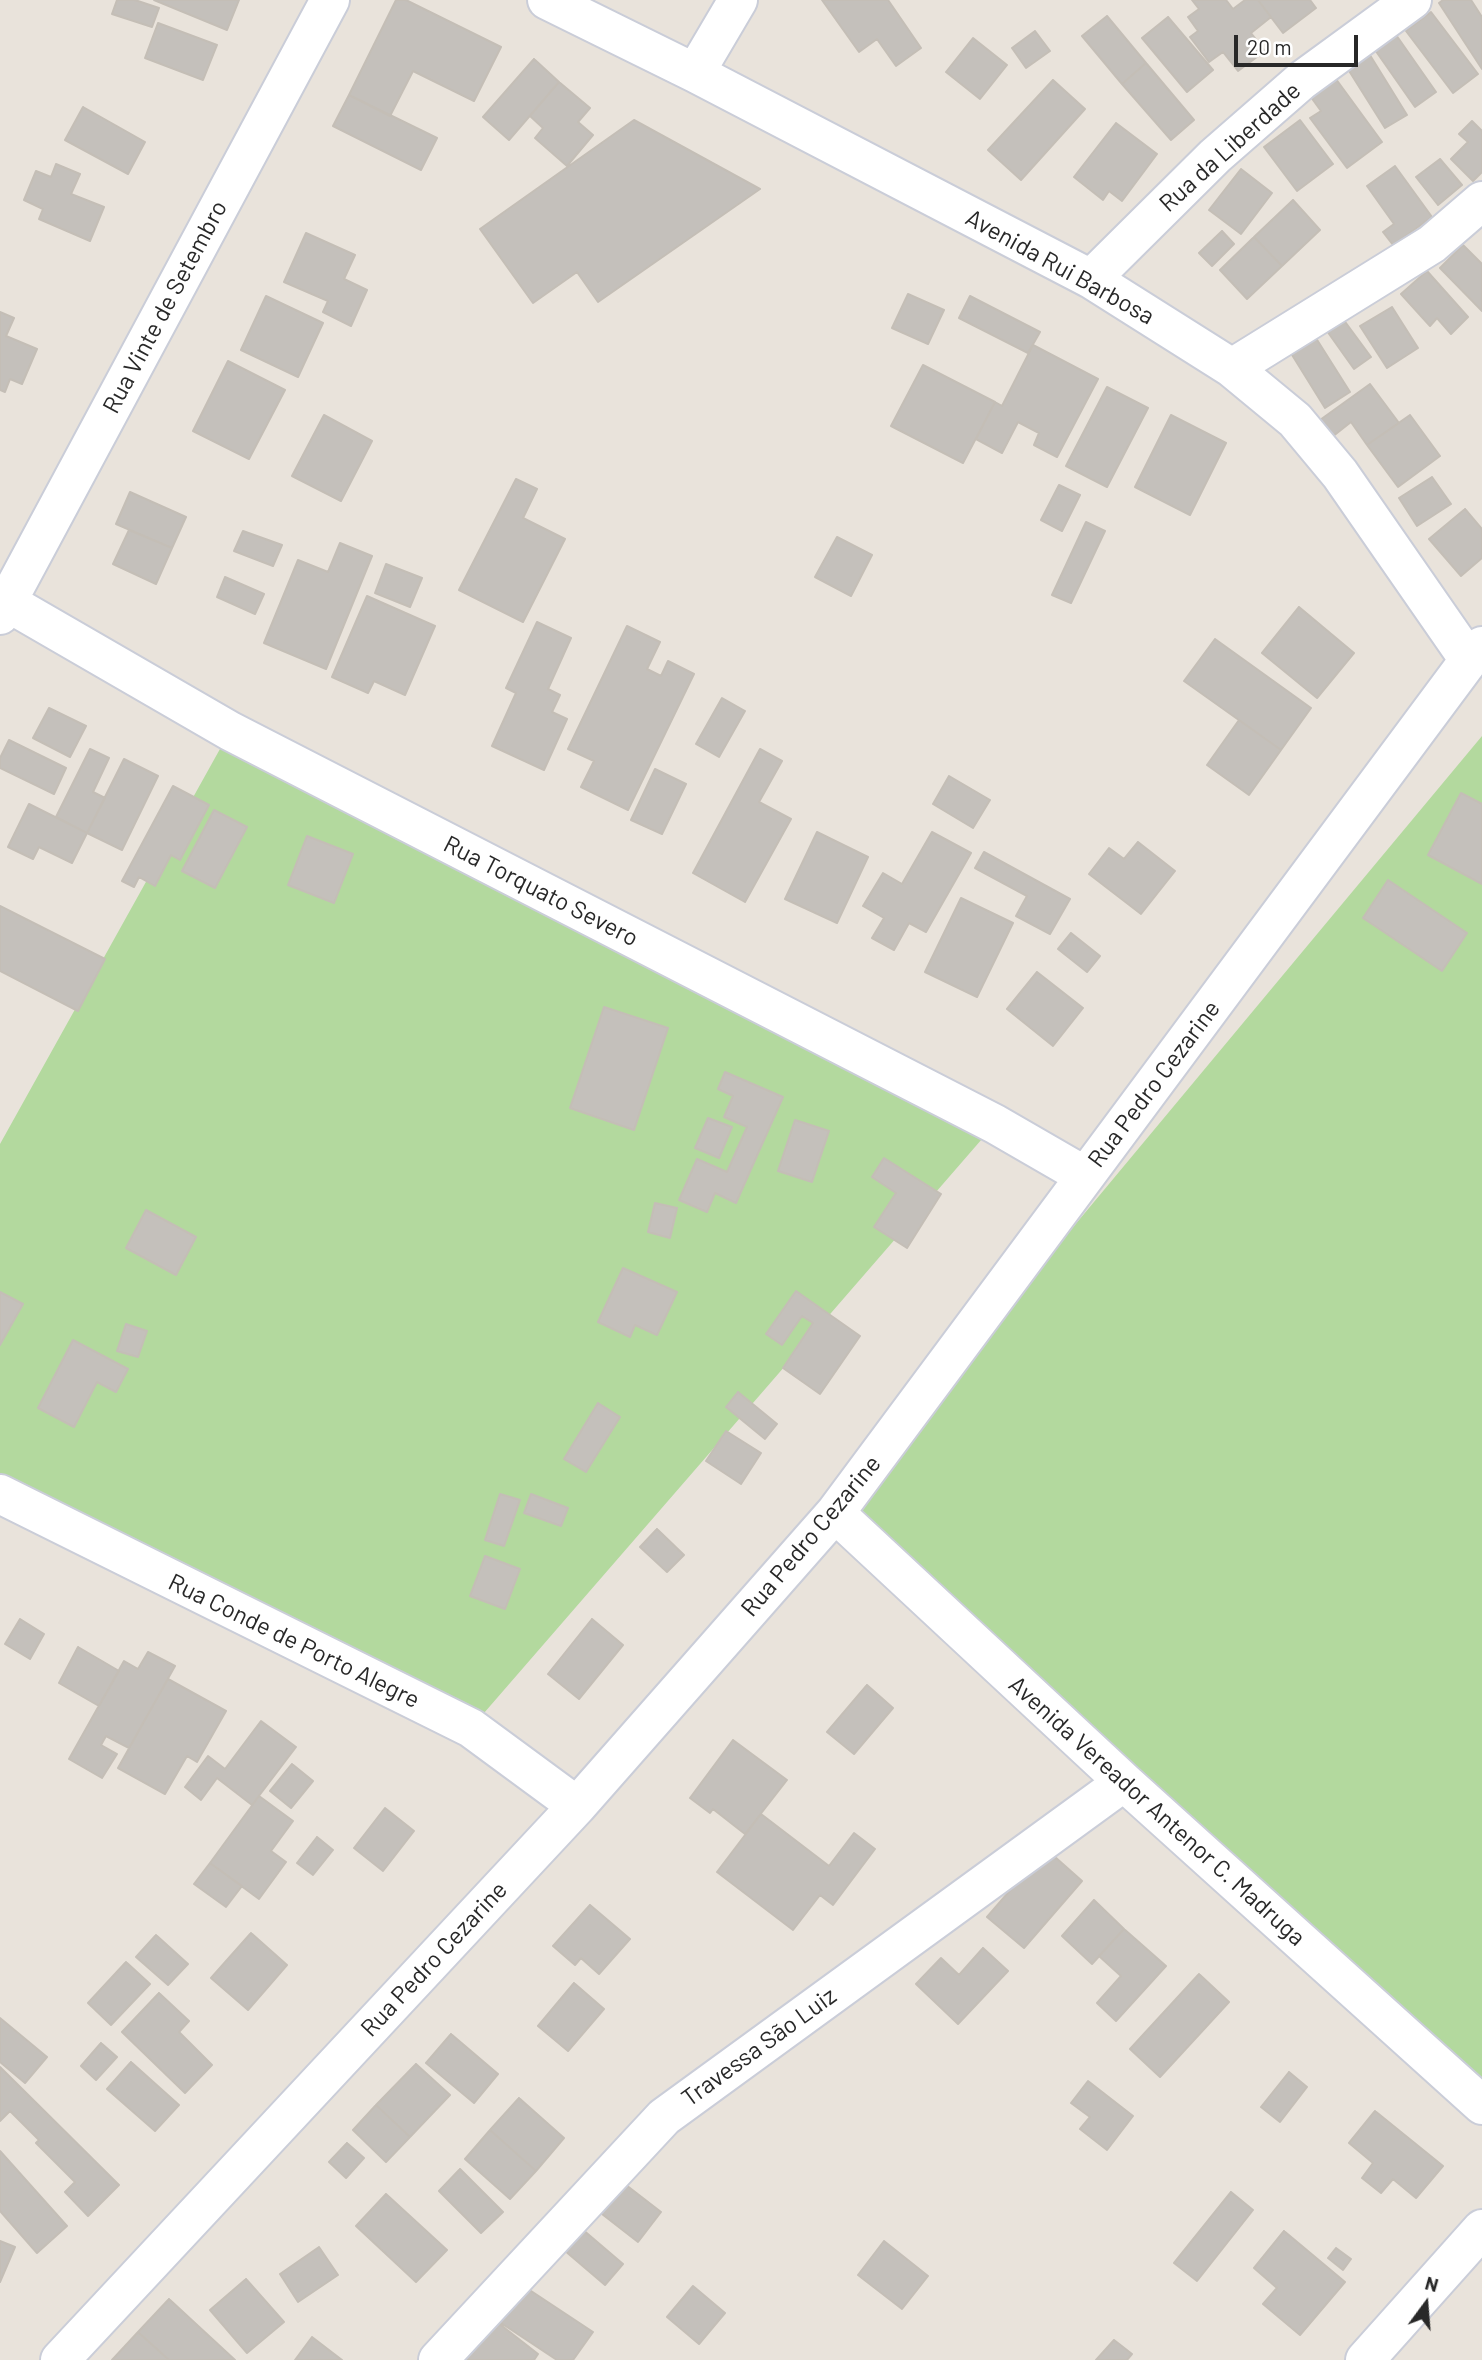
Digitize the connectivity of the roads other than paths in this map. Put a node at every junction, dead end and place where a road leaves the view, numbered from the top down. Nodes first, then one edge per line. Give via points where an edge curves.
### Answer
1 (330, 0) edge
2 (547, 0) edge
3 (738, 0) edge
4 (1412, 0) edge
5 (695, 73) junction
6 (1482, 201) edge
7 (1091, 279) junction
8 (1233, 368) junction
9 (2, 605) edge
10 (1476, 653) edge
11 (1086, 1176) junction
12 (0, 1494) edge
13 (835, 1513) junction
14 (1124, 1782) junction
15 (577, 1805) junction
16 (1482, 2105) edge
17 (1482, 2229) edge
18 (60, 2360) edge
19 (438, 2360) edge
20 (1365, 2360) edge

1 - 9 street, Rua Vinte de Setembro
2 - 5 street, Avenida Rui Barbosa
3 - 5 street
4 - 7 street, Rua da Liberdade via 1301,81 1216,156
5 - 7 street, Avenida Rui Barbosa
6 - 8 street via 1432,244
7 - 8 street, Avenida Rui Barbosa
8 - 10 street, Avenida Rui Barbosa via 1295,420
9 - 11 street, Rua Torquato Severo via 230,731
10 - 11 street, Rua Pedro Cezarine
11 - 13 street, Rua Pedro Cezarine
12 - 15 street, Rua Conde de Porto Alegre via 471,1728
13 - 14 street, Avenida Vereador Antenor C. Madruga
13 - 15 street, Rua Pedro Cezarine
14 - 16 street, Avenida Vereador Antenor C. Madruga
14 - 19 street, Travessa São Luiz via 664,2117
15 - 18 street, Rua Pedro Cezarine
17 - 20 street

